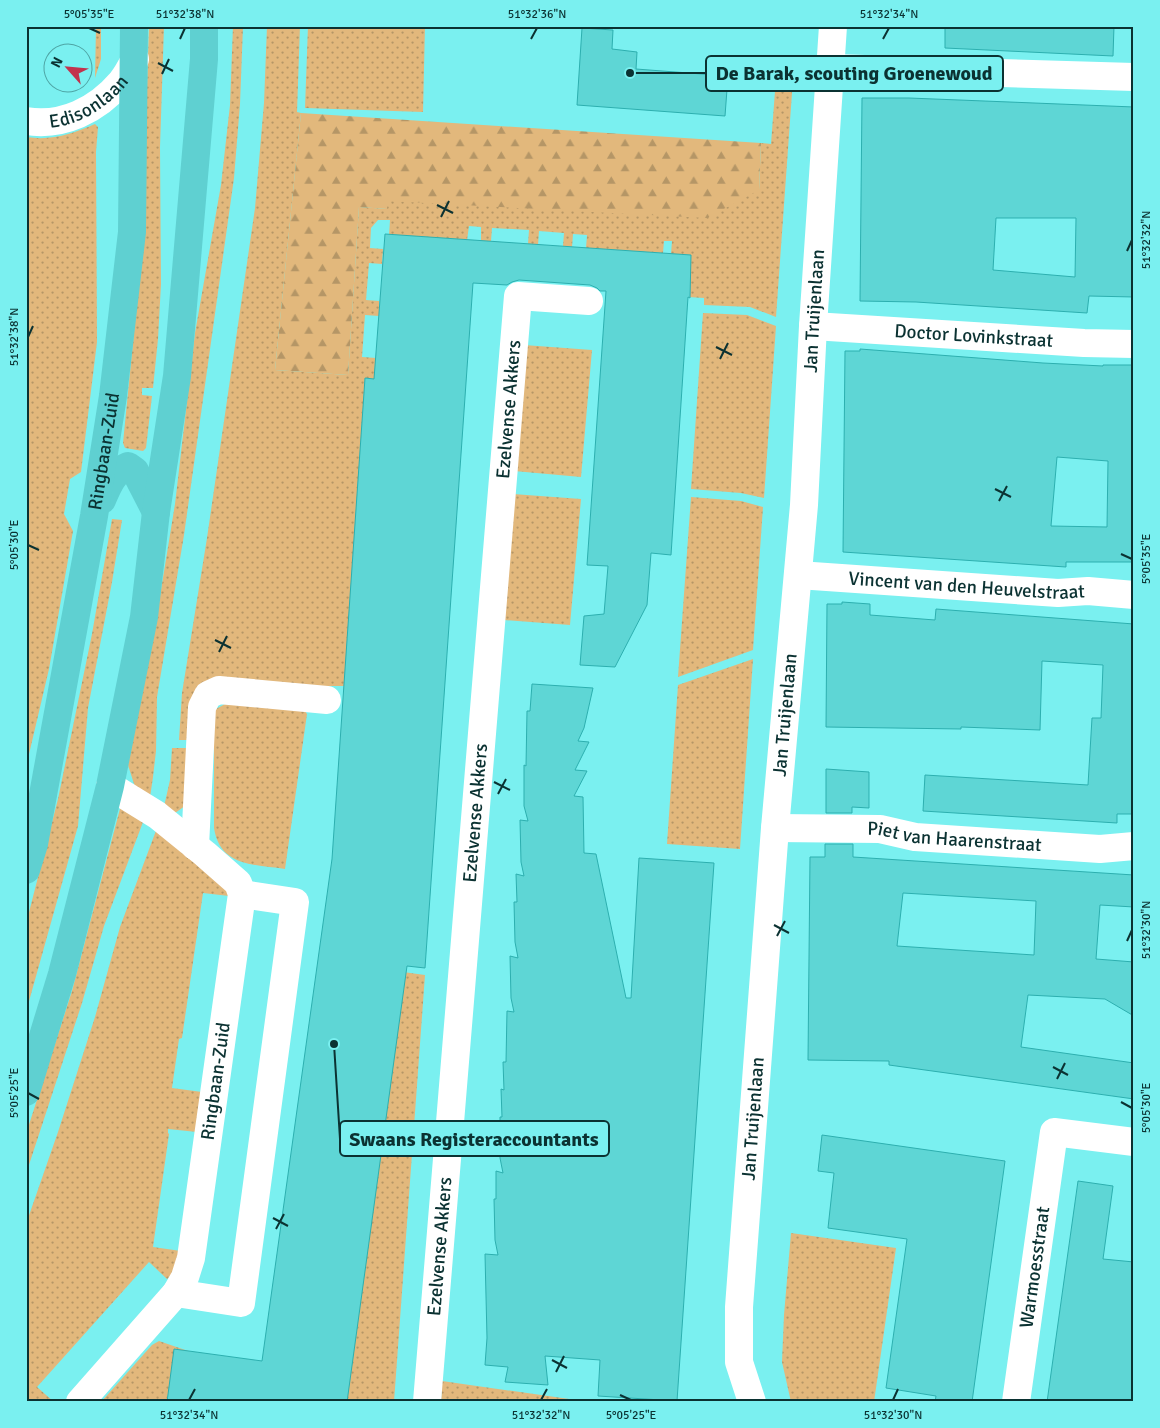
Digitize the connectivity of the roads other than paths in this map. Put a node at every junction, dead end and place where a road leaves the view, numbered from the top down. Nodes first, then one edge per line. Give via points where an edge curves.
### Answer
1 (134, 26) edge
2 (204, 26) edge
3 (833, 26) edge
4 (135, 59) junction
5 (831, 68) junction
6 (1134, 77) edge
7 (26, 121) edge
8 (589, 301) dead end
9 (813, 326) junction
10 (1134, 344) edge
11 (156, 512) junction
12 (94, 516) junction
13 (798, 576) junction
14 (1134, 595) edge
15 (327, 700) dead end
16 (110, 786) junction
17 (775, 828) junction
18 (195, 846) junction
19 (1134, 846) edge
20 (26, 870) edge
21 (242, 894) junction
22 (26, 1092) edge
23 (1134, 1142) edge
24 (176, 1293) junction
25 (80, 1402) edge
26 (427, 1402) edge
27 (752, 1402) edge
28 (1016, 1402) edge

1 - 4 main road, Ringbaan-Zuid
2 - 11 main road via 204,59 177,376
3 - 5 street, Jan Truijenlaan
4 - 7 street, Edisonlaan via 122,81 103,101 72,118 41,123
4 - 12 main road, Ringbaan-Zuid via 132,232 113,396
5 - 6 street
5 - 9 street, Jan Truijenlaan
8 - 26 street, Ezelvense Akkers via 518,296
9 - 10 street, Doctor Lovinkstraat via 1084,344
9 - 13 street, Jan Truijenlaan
11 - 12 main road via 139,479 128,466 119,470 108,486
11 - 16 main road via 144,616
12 - 20 main road, Ringbaan-Zuid via 34,844
13 - 14 street, Vincent van den Heuvelstraat via 1058,594
13 - 17 street, Jan Truijenlaan
15 - 18 street via 219,690 208,695 202,707
16 - 18 street via 156,815
16 - 22 main road via 62,974
17 - 19 street, Piet van Haarenstraat via 880,829 915,837 1100,849
17 - 27 street, Jan Truijenlaan via 739,1307 739,1362
18 - 21 street via 238,883
21 - 24 street, Ringbaan-Zuid via 191,1258
21 - 24 street via 295,902 241,1304
23 - 28 street, Warmoesstraat via 1054,1132
24 - 25 street, Ringbaan-Zuid

